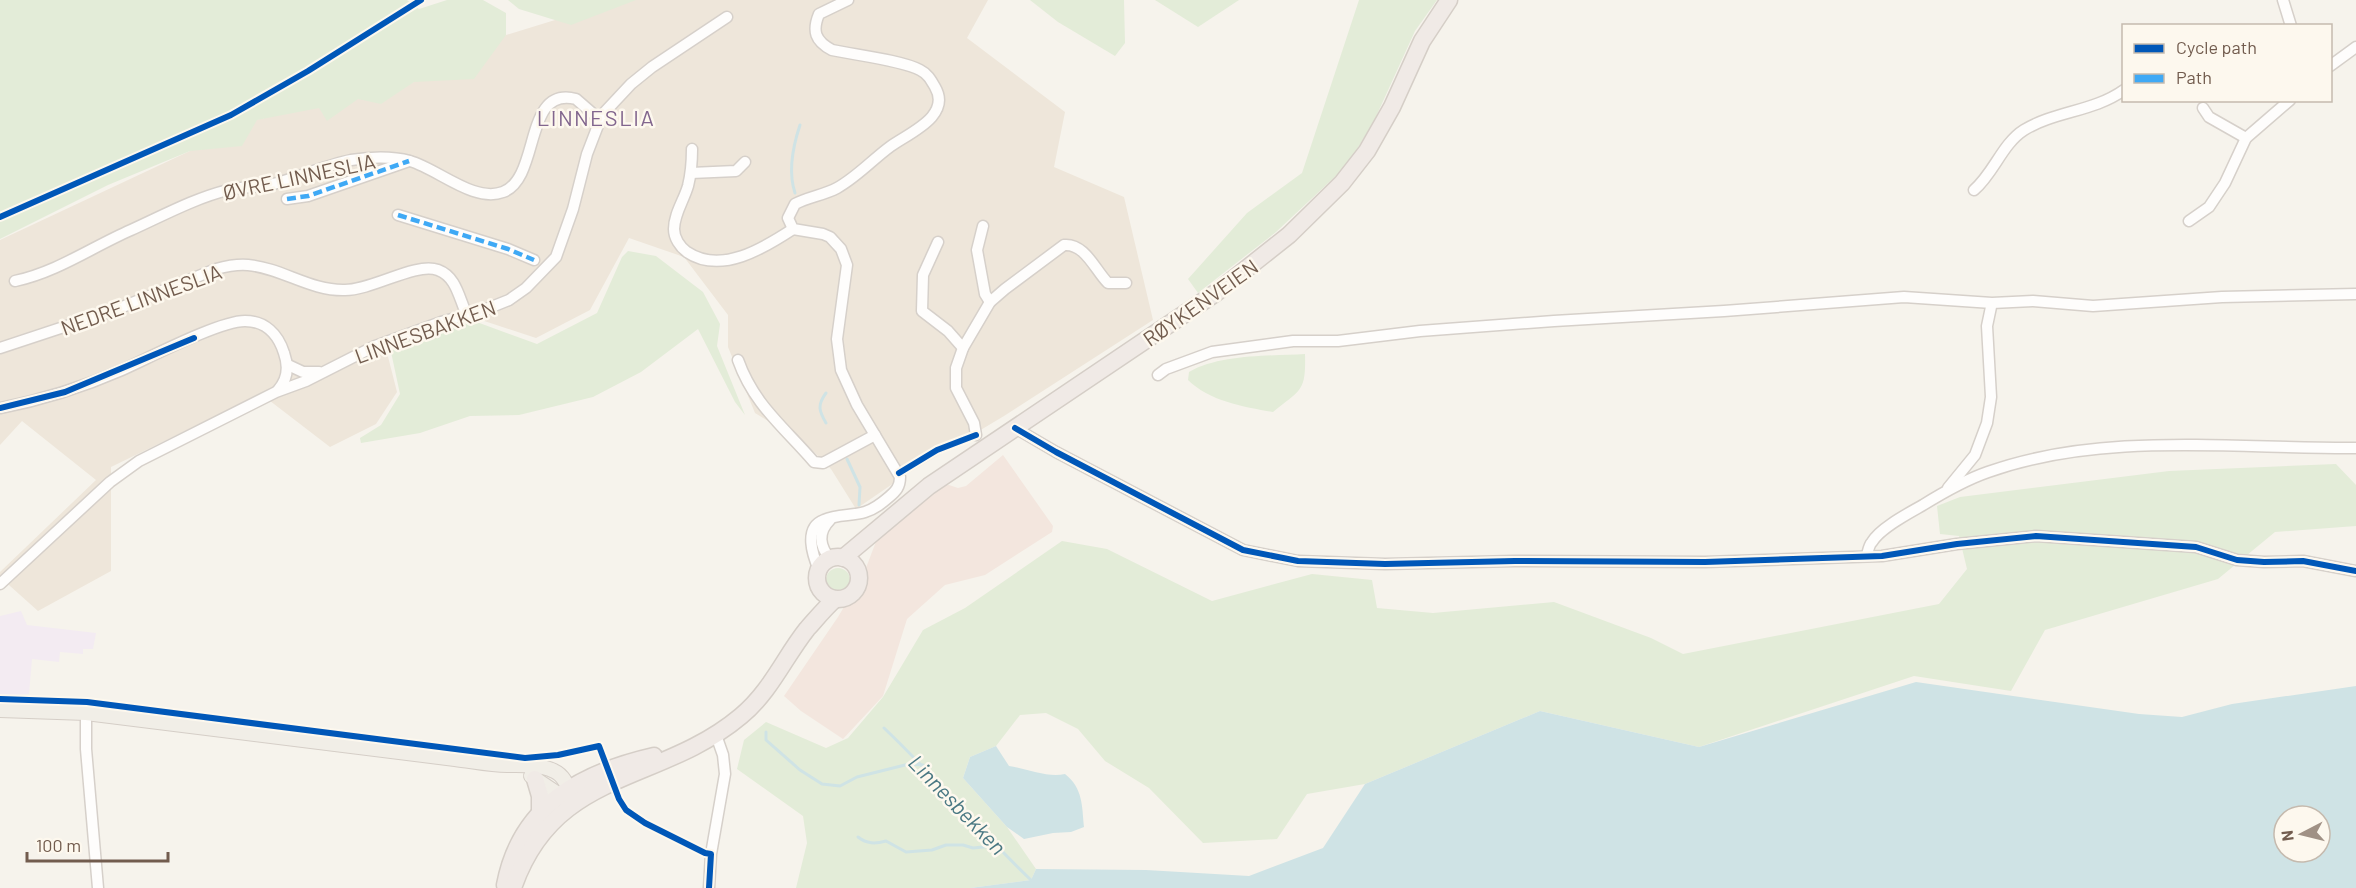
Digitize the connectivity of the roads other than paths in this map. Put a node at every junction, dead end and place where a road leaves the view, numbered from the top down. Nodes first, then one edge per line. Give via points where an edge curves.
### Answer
1 (848, 0) edge
2 (1449, 0) edge
3 (2283, 0) edge
4 (727, 17) dead end
5 (2290, 24) edge
6 (2356, 47) edge
7 (2332, 65) edge
8 (2122, 91) edge
9 (2288, 102) edge
10 (2203, 108) dead end
11 (599, 119) junction
12 (2246, 138) junction
13 (692, 149) dead end
14 (409, 161) junction
15 (745, 162) dead end
16 (691, 173) junction
17 (1974, 190) dead end
18 (287, 199) dead end
19 (398, 215) dead end
20 (2189, 221) dead end
21 (983, 226) dead end
22 (793, 229) junction
23 (938, 242) dead end
24 (534, 260) dead end
25 (15, 281) dead end
26 (1126, 283) dead end
27 (2356, 294) edge
28 (990, 302) junction
29 (1991, 307) dead end
30 (467, 315) junction
31 (0, 348) edge
32 (963, 348) junction
33 (738, 360) dead end
34 (288, 365) junction
35 (319, 372) junction
36 (1158, 375) dead end
37 (276, 392) junction
38 (0, 408) edge
39 (1015, 428) junction
40 (875, 435) junction
41 (976, 435) dead end
42 (2356, 448) edge
43 (1946, 490) junction
44 (832, 518) junction
45 (1867, 555) junction
46 (837, 564) junction
47 (2356, 572) edge
48 (0, 584) edge
49 (820, 589) junction
50 (835, 599) junction
51 (807, 629) junction
52 (0, 710) edge
53 (86, 713) junction
54 (716, 735) junction
55 (507, 765) junction
56 (535, 779) junction
57 (567, 795) junction
58 (540, 814) junction
59 (98, 888) edge
60 (504, 888) edge
61 (513, 888) edge
62 (709, 888) edge

1 - 22 street via 819,14 814,26 822,45 921,70 938,92 938,101 929,121 859,173 837,188 795,204 788,218
2 - 39 highway, RØYKENVEIEN via 1422,41 1367,151 1330,195 1246,270
3 - 5 street
4 - 11 street, LINNESBAKKEN via 652,67
6 - 7 street
8 - 17 street via 2095,106 2021,132
9 - 12 street
10 - 12 street via 2209,117
11 - 14 street, ØVRE LINNESLIA via 576,99 560,99 550,104 539,119 520,179 500,193 477,192
11 - 30 street, LINNESBAKKEN via 556,257 518,295
12 - 20 street via 2209,207
13 - 16 street
14 - 18 street via 316,194
14 - 25 street, ØVRE LINNESLIA via 352,160 274,184 218,193 52,269
15 - 16 street via 736,171
16 - 22 street via 674,231 689,254 710,260 738,258
19 - 24 street
21 - 28 street via 977,250
22 - 40 street via 823,234 842,249 847,265 838,319 839,360 848,388
23 - 32 street via 923,275 922,311
26 - 28 street via 1108,283 1082,250 1064,245
27 - 36 street via 2222,297 2128,306 1904,297 1420,331 1338,341 1293,341 1212,352
28 - 32 street
29 - 43 street via 1987,326 1991,397 1987,423 1975,455
30 - 31 street, NEDRE LINNESLIA via 451,279 430,268 368,287 344,290 315,287 265,268 232,265
30 - 35 street, LINNESBAKKEN via 395,338
32 - 41 street via 956,368 956,388
33 - 40 street via 759,403 814,462 823,463
34 - 35 street via 303,372
34 - 37 street via 284,384
34 - 38 street via 269,328 241,321 65,392
35 - 37 street, LINNESBAKKEN
37 - 48 street, LINNESBAKKEN via 124,471
39 - 45 street via 1243,550 1283,559 1385,564
39 - 46 highway, RØYKENVEIEN via 929,486
40 - 44 street via 899,473 899,486 872,509
42 - 43 street via 2168,446 2085,450 2007,466
43 - 45 street via 1884,530 1872,542
44 - 46 street via 821,534 822,545
44 - 46 street via 821,521 812,536 812,552
45 - 47 street via 2012,538 2068,537 2202,548 2237,560 2302,561
46 - 49 highway via 817,580
46 - 50 highway via 859,579 846,598
49 - 50 highway
49 - 51 highway
50 - 51 highway
51 - 54 highway via 764,693
52 - 53 main road
53 - 55 main road
53 - 59 street
54 - 57 highway via 693,747 610,769
54 - 62 street via 725,768
55 - 56 main road
55 - 57 main road via 555,771 562,777
56 - 57 main road
56 - 58 highway
57 - 58 highway
57 - 61 highway via 560,814 524,862
58 - 60 highway via 517,846

